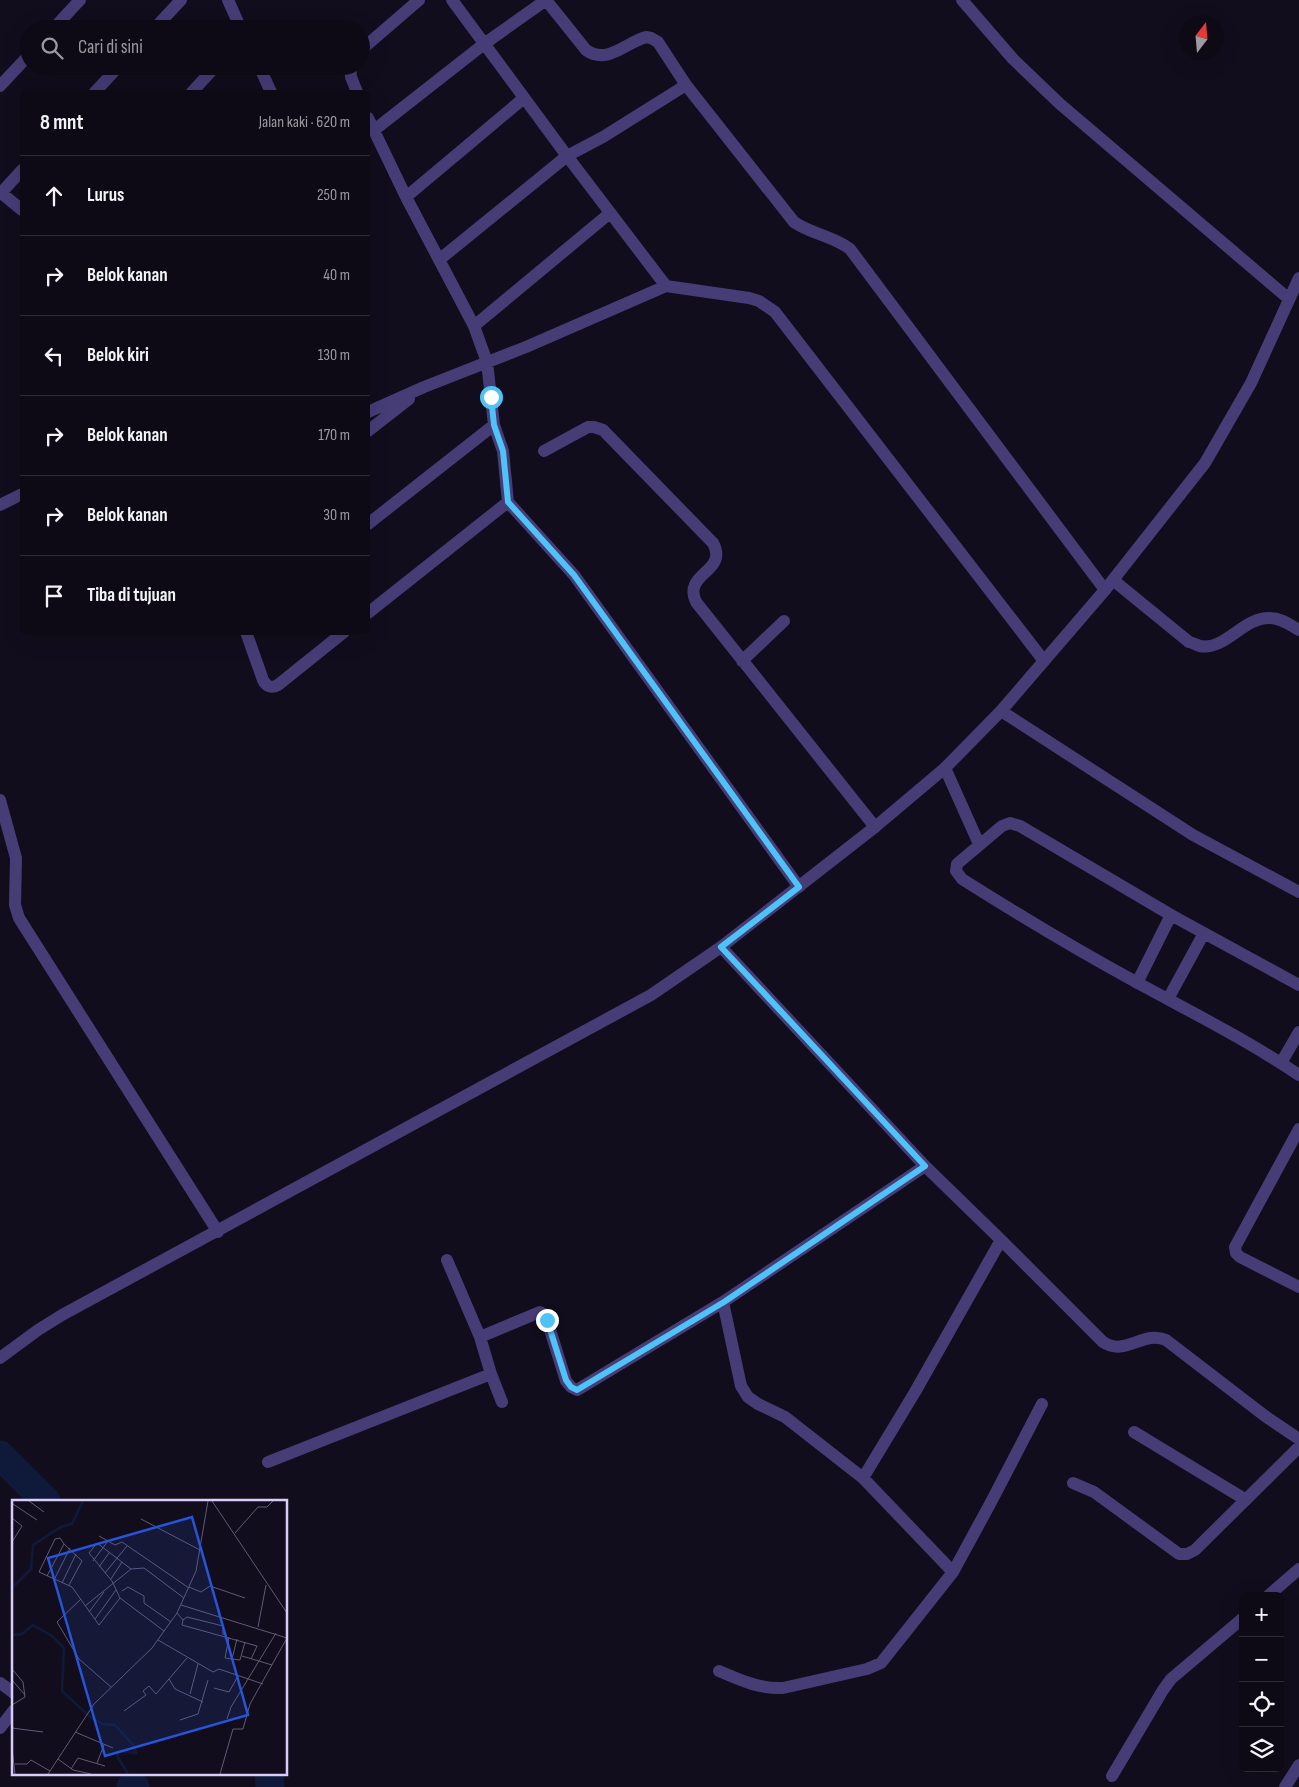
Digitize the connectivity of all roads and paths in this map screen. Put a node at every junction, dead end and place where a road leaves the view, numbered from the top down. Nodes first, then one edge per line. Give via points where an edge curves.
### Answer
1 (80, 0) edge
2 (181, 0) edge
3 (228, 0) edge
4 (419, 0) edge
5 (452, 0) edge
6 (546, 0) edge
7 (962, 0) edge
8 (61, 20) edge
9 (162, 20) edge
10 (237, 20) edge
11 (370, 42) edge
12 (484, 44) junction
13 (20, 65) edge
14 (111, 75) edge
15 (208, 75) edge
16 (263, 75) edge
17 (351, 75) edge
18 (686, 85) junction
19 (0, 86) edge
20 (97, 90) edge
21 (194, 90) edge
22 (270, 90) edge
23 (356, 90) edge
24 (524, 98) junction
25 (370, 123) edge
26 (373, 131) junction
27 (566, 156) junction
28 (20, 172) edge
29 (1, 192) edge
30 (406, 197) junction
31 (20, 208) edge
32 (610, 213) junction
33 (439, 260) junction
34 (1299, 278) edge
35 (666, 286) junction
36 (1289, 299) junction
37 (474, 326) junction
38 (487, 362) junction
39 (424, 387) junction
40 (370, 411) edge
41 (494, 425) junction
42 (370, 429) edge
43 (544, 451) dead end
44 (20, 495) edge
45 (508, 502) junction
46 (0, 505) edge
47 (370, 522) edge
48 (1109, 585) junction
49 (370, 612) edge
50 (784, 621) dead end
51 (1299, 630) edge
52 (247, 635) edge
53 (340, 635) edge
54 (742, 661) junction
55 (1044, 661) junction
56 (1001, 711) junction
57 (945, 768) junction
58 (0, 800) edge
59 (875, 828) junction
60 (979, 844) junction
61 (799, 887) junction
62 (1299, 892) edge
63 (1171, 915) junction
64 (1204, 933) junction
65 (721, 947) junction
66 (1137, 983) junction
67 (1299, 985) edge
68 (1168, 998) junction
69 (1299, 1032) edge
70 (1281, 1063) junction
71 (1299, 1075) edge
72 (1299, 1129) edge
73 (925, 1166) junction
74 (218, 1232) junction
75 (1002, 1240) junction
76 (447, 1260) dead end
77 (1299, 1286) edge
78 (724, 1302) junction
79 (480, 1337) junction
80 (0, 1358) edge
81 (491, 1374) junction
82 (502, 1402) dead end
83 (1042, 1404) dead end
84 (1134, 1432) dead end
85 (1299, 1439) edge
86 (1299, 1447) edge
87 (268, 1462) dead end
88 (863, 1478) junction
89 (1073, 1483) dead end
90 (1246, 1500) junction
91 (1299, 1569) edge
92 (952, 1572) junction
93 (1273, 1592) edge
94 (1239, 1621) edge
95 (719, 1671) dead end
96 (0, 1683) edge
97 (12, 1692) edge
98 (12, 1713) edge
99 (0, 1728) edge
100 (1299, 1765) edge
101 (1112, 1776) dead end
102 (1285, 1787) edge

1 - 8 street
2 - 9 street
3 - 10 street
4 - 11 street
5 - 12 street
6 - 12 street
6 - 18 street via 586,50 598,56 607,56 642,38 653,38
7 - 36 street via 1013,59 1060,104
12 - 24 street
12 - 26 street
13 - 19 street
14 - 20 street
15 - 21 street
16 - 22 street
17 - 23 street
18 - 27 street
18 - 48 street via 794,222 850,249
24 - 27 street
24 - 30 street
25 - 26 street
26 - 30 street
27 - 32 street
27 - 33 street
28 - 29 street
29 - 31 street
30 - 33 street
32 - 35 street
32 - 37 street
33 - 37 street
34 - 36 street
35 - 38 street
35 - 55 street via 749,298 775,312
36 - 48 street via 1251,383 1204,463
37 - 38 street
38 - 39 street
38 - 41 street
39 - 40 street
39 - 42 street
41 - 45 street via 503,451
41 - 47 street
43 - 54 street via 588,427 603,430 713,543 717,558 697,580 694,597
44 - 46 street
45 - 49 street
45 - 61 street via 574,575
48 - 51 street via 1189,642 1200,646 1217,644 1250,622 1261,619 1277,619
48 - 55 street
50 - 54 street
52 - 53 street via 262,680 272,687
54 - 59 street
55 - 56 street
56 - 57 street
56 - 62 street via 1193,835
57 - 59 street
57 - 60 street
58 - 74 street via 16,858 15,904 19,918
59 - 61 street
60 - 63 street via 1007,824 1020,826
60 - 66 street via 957,864 956,871 962,879
61 - 65 street
63 - 64 street
63 - 66 street
64 - 67 street
64 - 68 street
65 - 73 street
65 - 74 street via 651,995
66 - 68 street
68 - 70 street
69 - 70 street
70 - 71 street
72 - 77 street via 1235,1247 1240,1256
73 - 75 street
73 - 78 street
74 - 80 street via 62,1315
75 - 85 street via 1103,1342 1119,1348 1151,1338 1166,1340
75 - 88 street
76 - 79 street
78 - 79 street via 577,1390 566,1380 542,1313
78 - 88 street via 741,1386 748,1396 784,1417
79 - 81 street
81 - 82 street
81 - 87 street
83 - 92 street
84 - 90 street
86 - 90 street
88 - 92 street
89 - 90 street via 1094,1492 1179,1554 1195,1550
91 - 93 street
92 - 95 street via 886,1658 875,1666 776,1688 757,1686
94 - 101 street via 1162,1690
96 - 97 street
98 - 99 street
100 - 102 street

